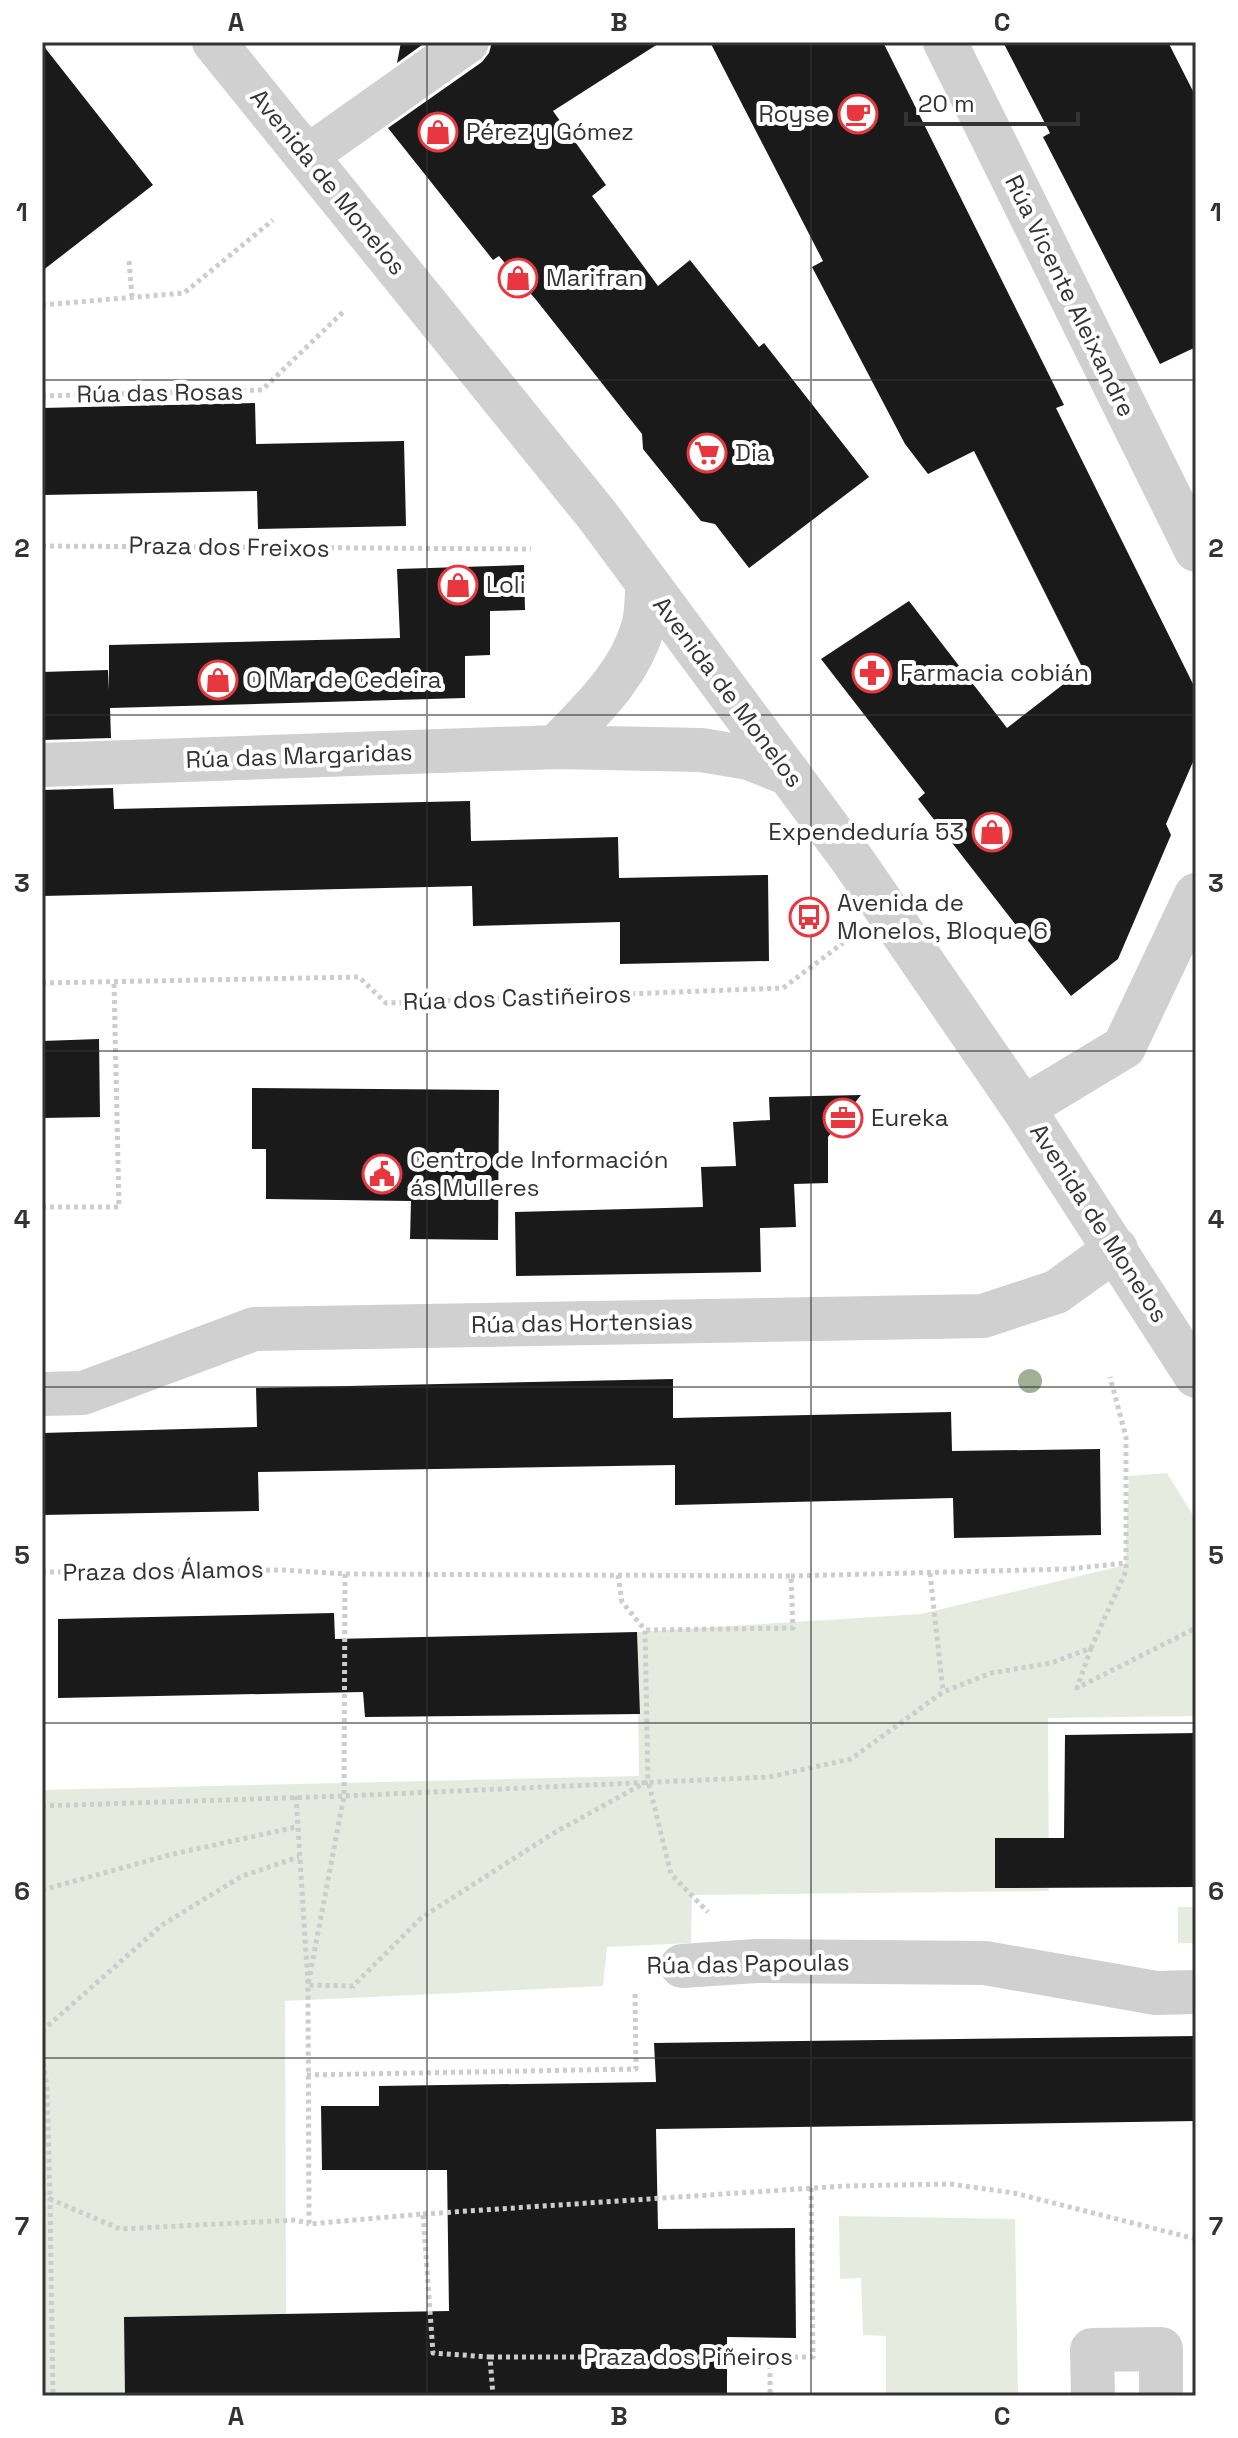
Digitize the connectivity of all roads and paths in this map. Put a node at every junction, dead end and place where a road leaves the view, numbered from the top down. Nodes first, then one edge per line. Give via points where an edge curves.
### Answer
1 (214, 42) edge
2 (468, 42) edge
3 (945, 42) edge
4 (307, 156) junction
5 (273, 220) dead end
6 (129, 261) dead end
7 (132, 297) junction
8 (42, 305) edge
9 (343, 312) dead end
10 (42, 396) edge
11 (42, 546) edge
12 (531, 549) dead end
13 (1196, 550) edge
14 (648, 584) junction
15 (556, 747) junction
16 (42, 765) edge
17 (789, 774) junction
18 (1196, 895) edge
19 (843, 943) dead end
20 (114, 982) junction
21 (42, 983) edge
22 (1023, 1108) junction
23 (42, 1207) edge
24 (1116, 1249) junction
25 (1196, 1376) edge
26 (1110, 1377) dead end
27 (42, 1394) edge
28 (1126, 1563) junction
29 (42, 1572) edge
30 (930, 1573) junction
31 (345, 1574) junction
32 (618, 1575) junction
33 (791, 1576) junction
34 (1196, 1628) edge
35 (645, 1630) junction
36 (1091, 1648) junction
37 (943, 1692) junction
38 (648, 1781) junction
39 (296, 1796) junction
40 (344, 1796) junction
41 (42, 1806) edge
42 (296, 1827) junction
43 (299, 1857) junction
44 (42, 1890) edge
45 (756, 1961) junction
46 (682, 1966) joint
47 (308, 1985) junction
48 (1196, 1992) edge
49 (42, 2031) edge
50 (42, 2055) edge
51 (307, 2075) junction
52 (811, 2188) junction
53 (42, 2193) edge
54 (50, 2199) junction
55 (423, 2214) junction
56 (309, 2224) junction
57 (1196, 2239) edge
58 (490, 2357) junction
59 (770, 2357) junction
60 (53, 2396) edge
61 (493, 2396) edge
62 (770, 2396) edge
63 (1093, 2396) edge
64 (1161, 2396) edge

1 - 4 street, Avenida de Monelos
2 - 4 street
3 - 13 street, Rúa Vicente Aleixandre
4 - 14 street, Avenida de Monelos
5 - 7 path via 184,293
6 - 7 path
7 - 8 path
9 - 10 path, Rúa das Rosas via 262,390
11 - 12 path, Praza dos Freixos
14 - 15 street via 643,626 627,664
14 - 17 street, Avenida de Monelos
15 - 16 street, Rúa das Margaridas
15 - 17 street, Rúa das Margaridas via 701,750 749,758
17 - 22 street, Avenida de Monelos
18 - 22 street via 1124,1047
19 - 20 path, Rúa dos Castiñeiros via 783,988 386,1003 359,977
20 - 21 path, Rúa dos Castiñeiros
20 - 23 path via 119,1207
22 - 24 street, Avenida de Monelos
24 - 25 street, Avenida de Monelos
24 - 27 street, Rúa das Hortensias via 1056,1292 983,1316 254,1329 83,1393
26 - 28 path via 1126,1437
28 - 30 path
28 - 36 path
29 - 31 path, Praza dos Álamos
30 - 33 path
30 - 37 path
31 - 32 path, Praza dos Álamos
31 - 40 path
32 - 33 path
32 - 35 path via 622,1602
33 - 35 path via 793,1628
34 - 36 path via 1077,1688
35 - 38 path
36 - 37 path via 1051,1663 991,1673
37 - 38 path via 851,1759 769,1777
38 - 40 path
38 - 45 path via 671,1874
38 - 47 path via 552,1834 421,1918 353,1986
39 - 40 path
39 - 41 path
39 - 42 path
40 - 47 path
42 - 43 path
42 - 44 path
43 - 47 path
43 - 49 path via 242,1876 162,1925
45 - 46 street, Rúa das Papoulas
45 - 48 street, Rúa das Papoulas via 985,1963 1156,1993
46 - 51 path, Rúa das Papoulas via 634,1965 636,2069
47 - 51 path
50 - 54 path
51 - 56 path
52 - 55 path
52 - 57 path via 950,2184 1014,2193
52 - 59 path, Praza dos Piñeiros via 813,2357
53 - 54 path
54 - 56 path via 120,2229 296,2220
54 - 60 path
55 - 56 path
55 - 58 path, Praza dos Piñeiros via 433,2353
58 - 59 path, Praza dos Piñeiros
58 - 61 path
59 - 62 path
63 - 64 street via 1092,2350 1161,2349

